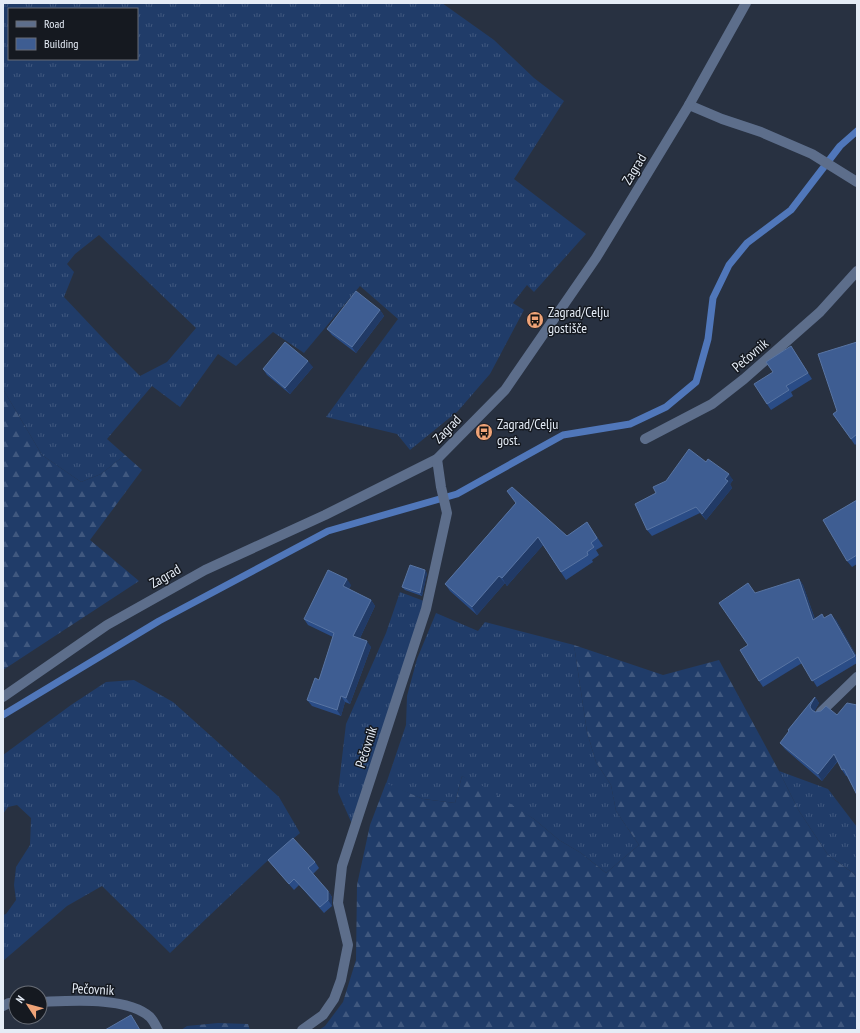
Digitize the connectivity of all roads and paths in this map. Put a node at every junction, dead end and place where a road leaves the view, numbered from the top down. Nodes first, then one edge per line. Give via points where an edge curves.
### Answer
1 (746, 3) edge
2 (689, 105) junction
3 (857, 182) edge
4 (857, 271) edge
5 (645, 439) dead end
6 (437, 459) junction
7 (857, 677) edge
8 (3, 697) edge
9 (822, 712) edge
10 (48, 1002) edge
11 (158, 1030) edge
12 (302, 1030) edge

1 - 2 street, Zagrad
2 - 3 street via 812,154
2 - 6 street, Zagrad via 596,258 505,390
4 - 5 street, Pečovnik via 820,312 744,379 712,404
6 - 8 street, Zagrad via 325,516 205,570 107,625
6 - 12 street, Pečovnik via 447,513 426,609 342,866 338,903 348,945 341,980 334,1000 323,1015
7 - 9 street
10 - 11 street, Pečovnik via 112,1002 139,1010 150,1017

